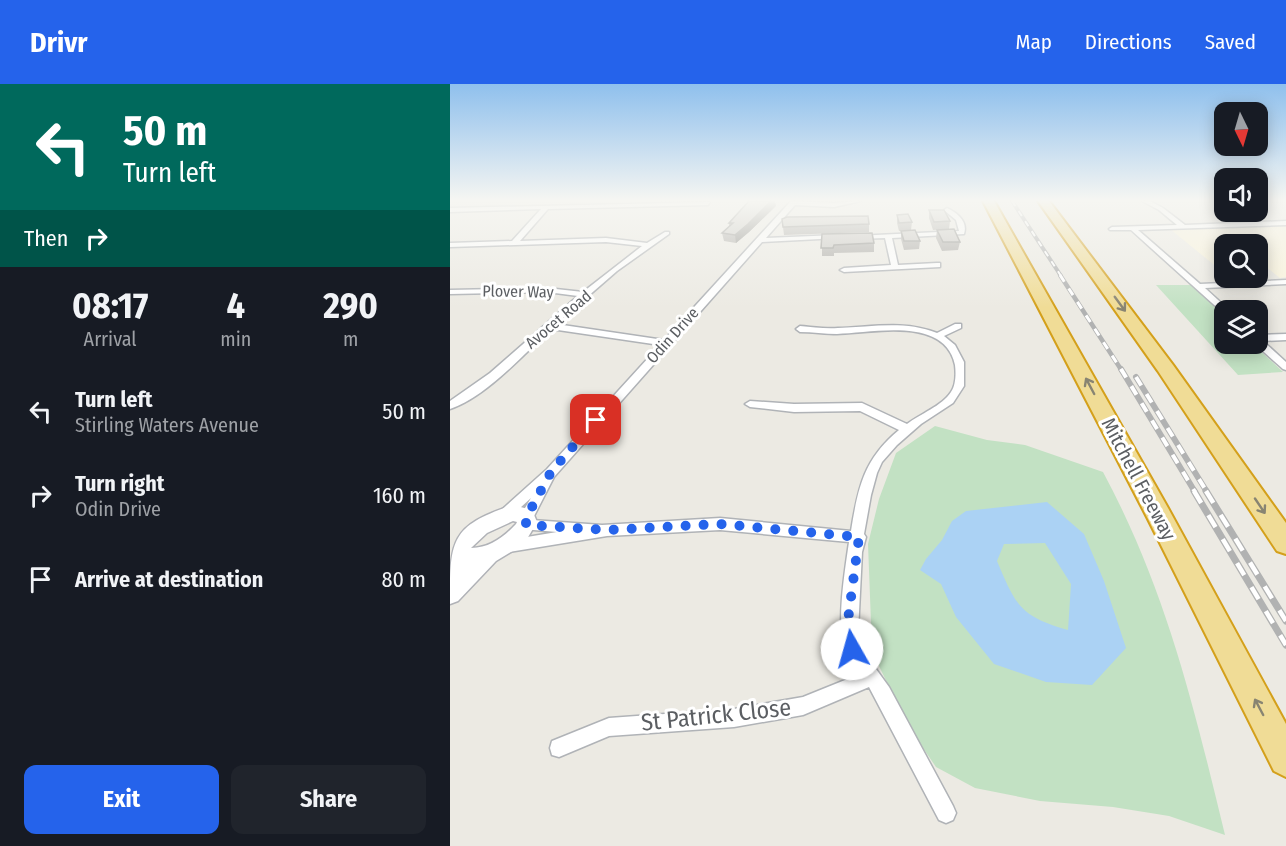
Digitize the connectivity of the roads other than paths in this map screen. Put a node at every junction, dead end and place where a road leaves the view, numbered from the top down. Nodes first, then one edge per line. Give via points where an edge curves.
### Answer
1 (888, 236) edge
2 (520, 237) edge
3 (661, 237) edge
4 (763, 237) edge
5 (842, 237) edge
6 (853, 237) edge
7 (868, 237) edge
8 (1006, 237) edge
9 (1069, 237) edge
10 (1142, 237) edge
11 (760, 240) junction
12 (514, 243) junction
13 (450, 245) edge
14 (648, 245) junction
15 (937, 265) dead end
16 (895, 266) junction
17 (844, 270) dead end
18 (1286, 282) edge
19 (1197, 286) junction
20 (450, 292) edge
21 (587, 295) junction
22 (1214, 301) edge
23 (549, 326) junction
24 (958, 326) dead end
25 (800, 329) dead end
26 (936, 337) junction
27 (1286, 337) edge
28 (1268, 338) edge
29 (665, 343) junction
30 (1268, 350) edge
31 (1286, 368) edge
32 (750, 404) dead end
33 (450, 405) edge
34 (907, 429) junction
35 (551, 472) junction
36 (493, 520) junction
37 (526, 522) junction
38 (607, 530) junction
39 (859, 537) junction
40 (1286, 543) edge
41 (495, 550) junction
42 (454, 551) edge
43 (450, 594) edge
44 (872, 677) junction
45 (559, 748) dead end
46 (1286, 759) edge
47 (946, 813) dead end

1 - 16 street
2 - 12 street
3 - 14 street, Avocet Road
4 - 11 street, Odin Drive
5 - 11 street
6 - 7 street
46 -> 8 highway, Mitchell Freeway
9 -> 40 highway
10 - 19 street
11 - 29 street, Odin Drive
12 - 13 street
12 - 14 street via 606,240
14 - 21 street, Avocet Road
15 - 16 street
16 - 17 street
18 - 19 street
19 - 22 street
20 - 21 street, Plover Way via 547,290
21 - 23 street, Avocet Road
23 - 29 street
23 - 33 street, Avocet Road via 486,382
24 - 26 street
25 - 26 street via 841,331 889,326
26 - 34 street via 948,344 958,359 957,391 943,406
27 - 28 street
29 - 35 street, Odin Drive
30 - 31 street
32 - 34 street via 794,408 862,406
34 - 39 street via 876,460 864,498
35 - 36 street, Odin Drive
35 - 37 street, Odin Drive
36 - 37 main road via 518,513
36 - 42 main road, Odin Drive
37 - 38 street
37 - 41 main road, Odin Drive via 518,536
38 - 39 street via 720,524
38 - 41 street
39 - 44 street via 848,620 852,649
41 - 42 main road, Odin Drive via 470,558
41 - 43 main road, Odin Drive
44 - 45 street, St Patrick Close via 803,706 734,718 609,727
44 - 47 street

